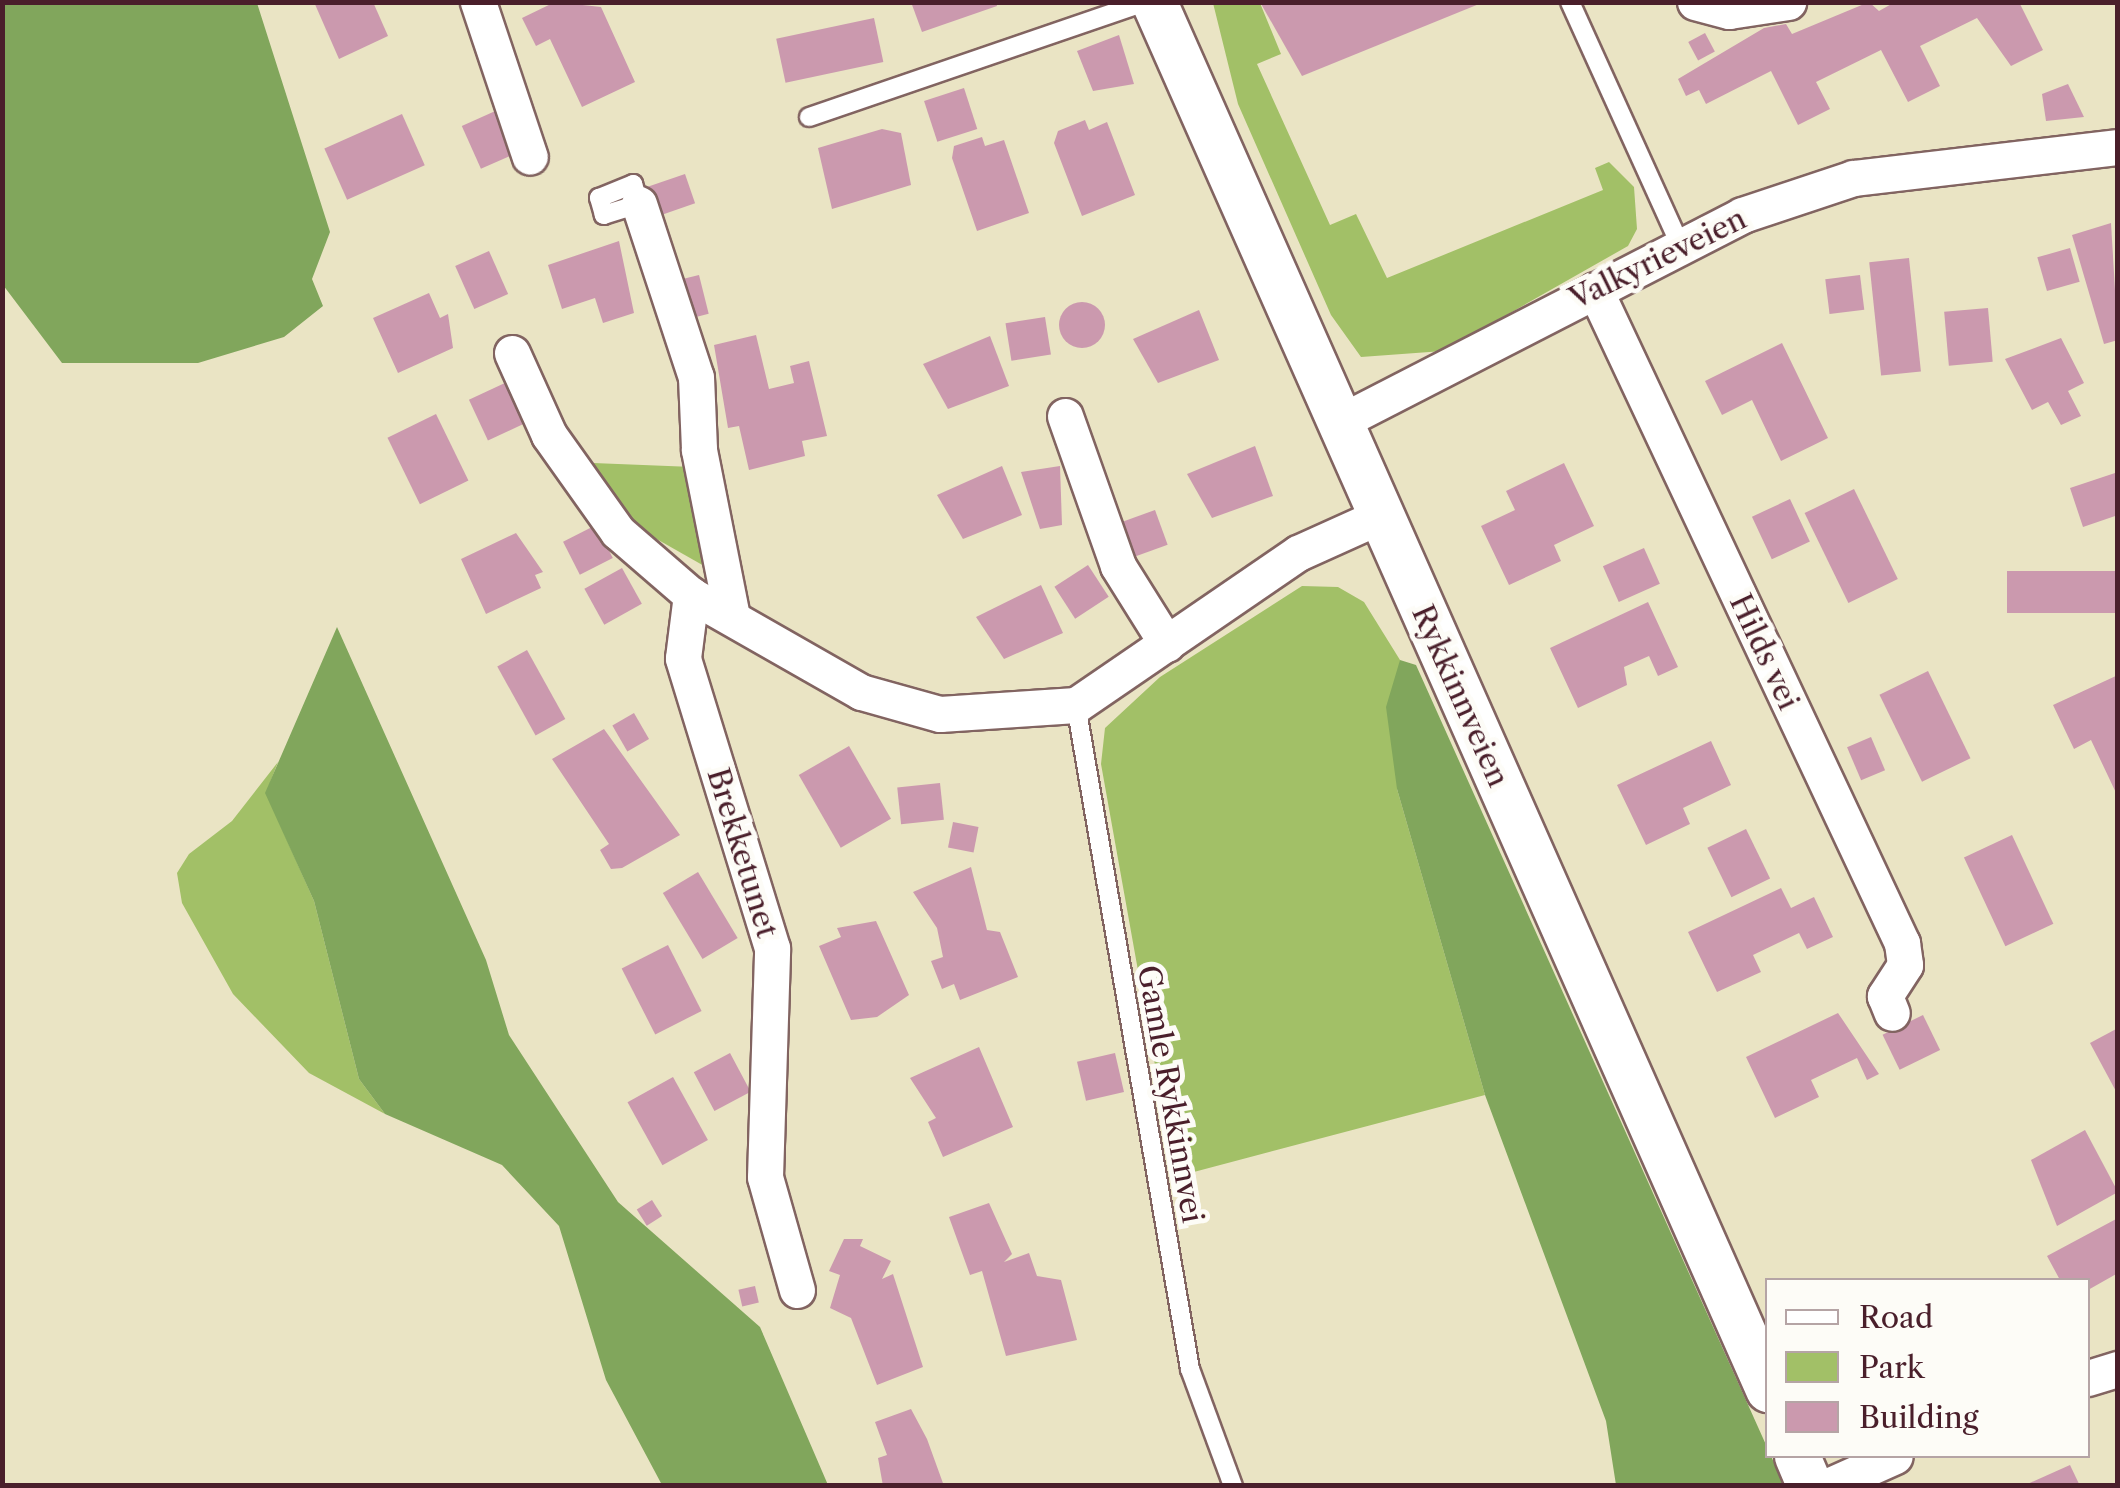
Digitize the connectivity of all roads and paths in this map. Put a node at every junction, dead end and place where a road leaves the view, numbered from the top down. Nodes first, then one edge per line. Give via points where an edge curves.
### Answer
1 (478, 2) edge
2 (1144, 2) edge
3 (1154, 2) edge
4 (1570, 2) edge
5 (1696, 2) edge
6 (1788, 2) edge
7 (809, 117) dead end
8 (527, 147) dead end
9 (2118, 147) edge
10 (640, 204) dead end
11 (1679, 242) junction
12 (1596, 290) junction
13 (512, 353) dead end
14 (1065, 416) dead end
15 (1340, 422) junction
16 (1380, 516) junction
17 (692, 595) junction
18 (732, 617) junction
19 (1167, 644) junction
20 (1076, 705) junction
21 (1892, 1014) dead end
22 (797, 1290) dead end
23 (2118, 1369) edge
24 (2090, 1377) edge
25 (1765, 1382) edge
26 (1798, 1458) edge
27 (1891, 1458) edge
28 (1233, 1486) edge
29 (1810, 1486) edge
30 (1828, 1486) edge

1 - 8 street
2 - 7 lane
3 - 15 street, Rykkinnveien
4 - 11 lane
5 - 6 street via 1729,11
9 - 11 street, Valkyrieveien via 1853,178
10 - 18 street via 696,377 699,450
11 - 12 street, Valkyrieveien
12 - 15 street, Valkyrieveien
12 - 21 street, Hilds vei via 1902,943 1905,965 1885,996
13 - 17 street via 550,435 618,532
14 - 19 street via 1118,566
15 - 16 street, Rykkinnveien
16 - 19 street via 1298,553
16 - 25 street, Rykkinnveien
17 - 18 street
17 - 22 street, Brekketunet via 683,658 772,948 766,1177
18 - 20 street via 862,692 940,714
19 - 20 street
20 - 28 lane, Gamle Rykkinnvei via 1190,1369
23 - 24 street
26 - 29 street
27 - 30 street

